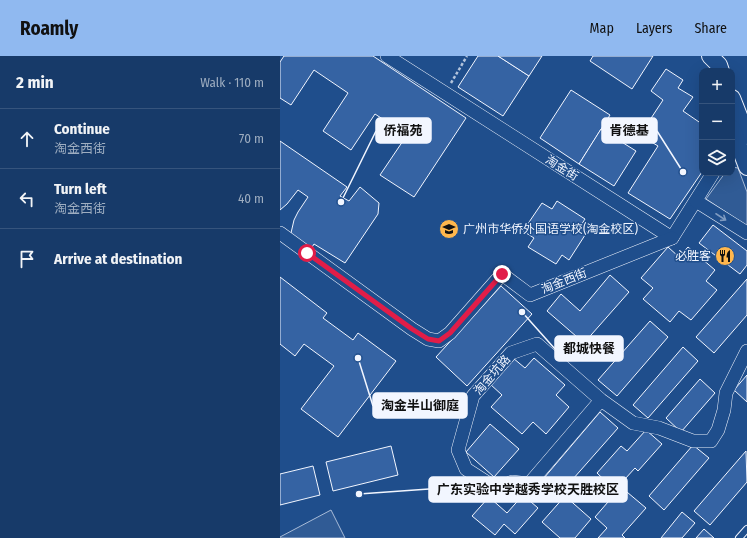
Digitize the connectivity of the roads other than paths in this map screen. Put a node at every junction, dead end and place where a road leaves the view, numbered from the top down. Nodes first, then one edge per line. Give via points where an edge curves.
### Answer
1 (387, 56) edge
2 (704, 56) edge
3 (710, 56) edge
4 (707, 68) edge
5 (720, 68) edge
6 (733, 104) edge
7 (738, 134) edge
8 (747, 167) edge
9 (711, 176) edge
10 (696, 201) junction
11 (280, 233) edge
12 (747, 233) edge
13 (672, 238) junction
14 (747, 351) edge
15 (601, 400) junction
16 (747, 529) edge
17 (739, 538) edge

1 - 13 street, 淘金街
2 - 4 street
3 - 5 street
6 - 7 street
7 - 8 street
9 - 10 street
10 -> 12 street
10 - 13 street
11 - 13 street, 淘金西街 via 412,329 428,339 439,341 450,333 502,274 530,294
14 - 15 street, 淘金坑路 via 726,393 724,410 712,441 693,441 659,428 633,423
15 - 15 street, 淘金坑路 via 537,344 511,353 472,396 458,450 466,468 497,490 512,482 529,484
16 - 17 lane

